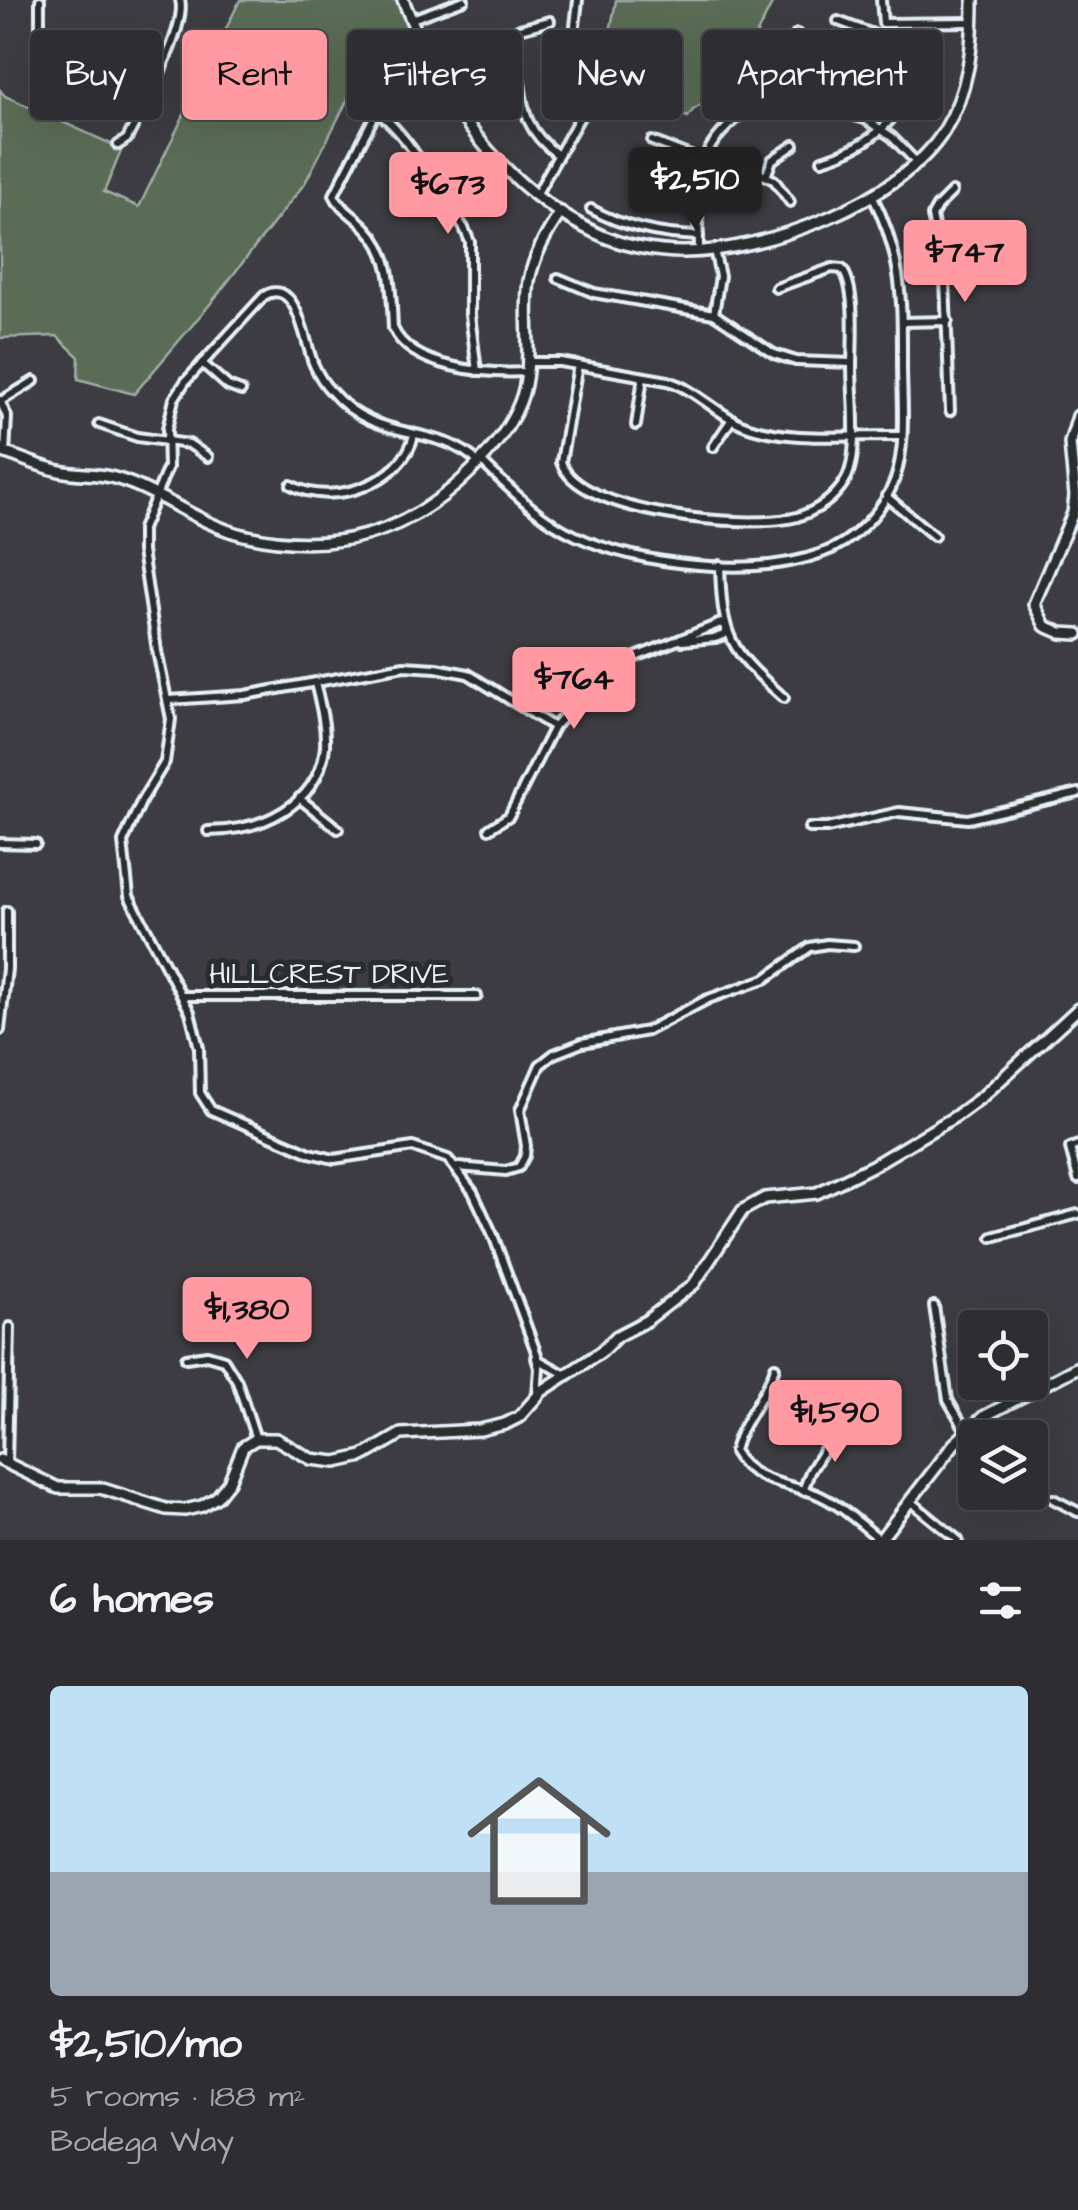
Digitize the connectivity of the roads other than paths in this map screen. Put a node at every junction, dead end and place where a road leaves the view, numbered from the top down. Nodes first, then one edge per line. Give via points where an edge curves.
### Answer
1 (40, 0) edge
2 (180, 0) edge
3 (403, 0) edge
4 (464, 0) edge
5 (578, 0) edge
6 (881, 0) edge
7 (972, 0) edge
8 (412, 19) junction
9 (550, 21) dead end
10 (838, 21) dead end
11 (973, 22) junction
12 (883, 24) junction
13 (40, 30) edge
14 (864, 30) edge
15 (880, 30) edge
16 (162, 64) edge
17 (526, 108) junction
18 (522, 109) edge
19 (137, 120) edge
20 (372, 120) edge
21 (390, 120) edge
22 (734, 120) edge
23 (864, 120) edge
24 (891, 120) edge
25 (883, 130) junction
26 (652, 141) dead end
27 (118, 145) dead end
28 (794, 146) dead end
29 (558, 155) junction
30 (701, 160) junction
31 (822, 160) dead end
32 (918, 164) junction
33 (767, 174) junction
34 (952, 192) dead end
35 (872, 195) junction
36 (535, 197) junction
37 (790, 202) dead end
38 (698, 204) junction
39 (591, 209) dead end
40 (560, 212) junction
41 (698, 236) junction
42 (714, 250) junction
43 (698, 251) junction
44 (558, 278) dead end
45 (776, 288) dead end
46 (714, 314) junction
47 (948, 321) junction
48 (902, 322) junction
49 (202, 363) junction
50 (852, 363) junction
51 (578, 365) junction
52 (527, 367) junction
53 (477, 371) junction
54 (643, 377) junction
55 (34, 380) dead end
56 (242, 391) dead end
57 (0, 400) edge
58 (950, 411) dead end
59 (1078, 416) edge
60 (732, 419) junction
61 (99, 424) dead end
62 (636, 425) dead end
63 (414, 436) junction
64 (852, 436) junction
65 (902, 436) junction
66 (168, 443) junction
67 (713, 446) dead end
68 (3, 452) edge
69 (208, 458) dead end
70 (480, 462) junction
71 (291, 485) dead end
72 (886, 496) junction
73 (157, 497) junction
74 (934, 536) dead end
75 (720, 565) junction
76 (725, 631) junction
77 (1078, 634) edge
78 (682, 641) junction
79 (316, 683) junction
80 (784, 698) dead end
81 (169, 700) junction
82 (554, 727) junction
83 (1078, 792) edge
84 (299, 798) junction
85 (809, 828) dead end
86 (338, 829) dead end
87 (488, 829) dead end
88 (208, 831) dead end
89 (0, 844) edge
90 (36, 844) dead end
91 (7, 911) dead end
92 (854, 946) dead end
93 (180, 996) junction
94 (477, 996) dead end
95 (1078, 1009) edge
96 (0, 1030) edge
97 (1078, 1146) edge
98 (457, 1167) junction
99 (1078, 1179) edge
100 (1078, 1214) edge
101 (992, 1237) dead end
102 (934, 1306) dead end
103 (10, 1328) dead end
104 (534, 1350) junction
105 (186, 1358) dead end
106 (775, 1367) dead end
107 (1078, 1367) edge
108 (567, 1375) junction
109 (1048, 1383) edge
110 (537, 1396) junction
111 (1013, 1400) edge
112 (852, 1418) dead end
113 (960, 1420) edge
114 (981, 1420) edge
115 (256, 1440) junction
116 (958, 1441) edge
117 (4, 1461) edge
118 (803, 1491) junction
119 (1053, 1498) dead end
120 (910, 1501) junction
121 (1078, 1512) edge
122 (881, 1540) edge
123 (958, 1540) edge

1 - 13 street
2 - 16 street via 182,16
3 - 8 street
4 - 8 street
5 - 29 street via 572,70 582,108
6 - 12 street
7 - 11 street
8 - 36 street via 446,90 497,161
9 - 17 street via 512,31
10 - 14 street
11 - 12 street
11 - 32 street via 959,102
12 - 15 street
17 - 18 street
17 - 29 street via 538,140
19 - 27 street
20 - 53 street via 334,195 374,235 385,257 397,338 416,354
21 - 53 street via 470,242
22 - 30 street
23 - 25 street
24 - 25 street
25 - 31 street via 863,146
25 - 32 street
26 - 30 street
28 - 33 street via 772,160
29 - 36 street
30 - 38 street
32 - 35 street
33 - 37 street
33 - 38 street via 754,174
34 - 47 street via 932,216
35 - 42 street via 793,230
35 - 48 street via 895,248
36 - 40 street
38 - 41 street
39 - 41 street via 630,227
40 - 43 street via 643,248
40 - 52 street via 529,282
41 - 43 street
42 - 43 street
42 - 46 street via 720,276
44 - 46 street via 594,293
45 - 50 street via 842,269 848,277
46 - 50 street via 774,354 808,363
47 - 48 street
47 - 58 street
48 - 65 street
49 - 56 street
49 - 63 street via 276,291 295,308 314,367 329,389 360,416
49 - 66 street via 174,399
50 - 64 street
51 - 52 street
51 - 54 street
51 - 64 street via 560,452 563,470 598,495 632,508 701,518 794,518 828,501 844,484
52 - 53 street
52 - 70 street via 508,429
54 - 60 street via 686,387
54 - 62 street
55 - 57 street
57 - 68 street via 7,418
59 - 77 street via 1070,443 1073,514 1034,604 1045,626
60 - 64 street via 777,434
60 - 67 street
61 - 66 street
63 - 70 street via 455,444
63 - 71 street via 406,457 371,483 307,494
64 - 65 street
65 - 72 street
66 - 69 street via 189,444
66 - 73 street
68 - 73 street via 38,466 115,478
70 - 73 street via 408,521 336,541 241,534
70 - 75 street via 576,536 653,561
72 - 74 street
72 - 75 street via 868,522 822,554
73 - 81 street via 142,530 142,552
75 - 76 street
76 - 78 street
76 - 78 street via 720,624
76 - 80 street via 746,663
78 - 82 street via 623,662
79 - 81 street
79 - 82 street via 404,666 436,668 468,674
79 - 84 street via 325,747
81 - 93 street via 165,762 131,821 123,859 130,896
82 - 87 street via 509,816
83 - 85 street via 968,819 899,812
84 - 86 street
84 - 88 street via 271,820 238,831
89 - 90 street
91 - 96 street
92 - 98 street via 810,947 776,973 648,1032 554,1054 540,1065 520,1110 526,1156 519,1167
93 - 94 street, HILLCREST DRIVE
93 - 98 street via 196,1035 200,1093 218,1114 334,1159 413,1148
95 - 108 street via 961,1114 816,1193 766,1198 744,1210 694,1284
97 - 99 street via 1070,1148
98 - 104 street via 493,1235
100 - 101 street
102 - 113 street via 948,1400
103 - 117 street
104 - 108 street via 547,1367
104 - 110 street
105 - 115 street via 224,1360
106 - 118 street via 734,1452 770,1481
107 - 109 street
108 - 110 street
110 - 115 street via 505,1424 401,1434 363,1456 336,1462 307,1457 276,1440
111 - 114 street
112 - 118 street via 846,1414
115 - 117 street via 240,1452 224,1490 186,1510 100,1488 58,1488
116 - 120 street
118 - 122 street via 837,1506
119 - 121 street
120 - 122 street
120 - 123 street

